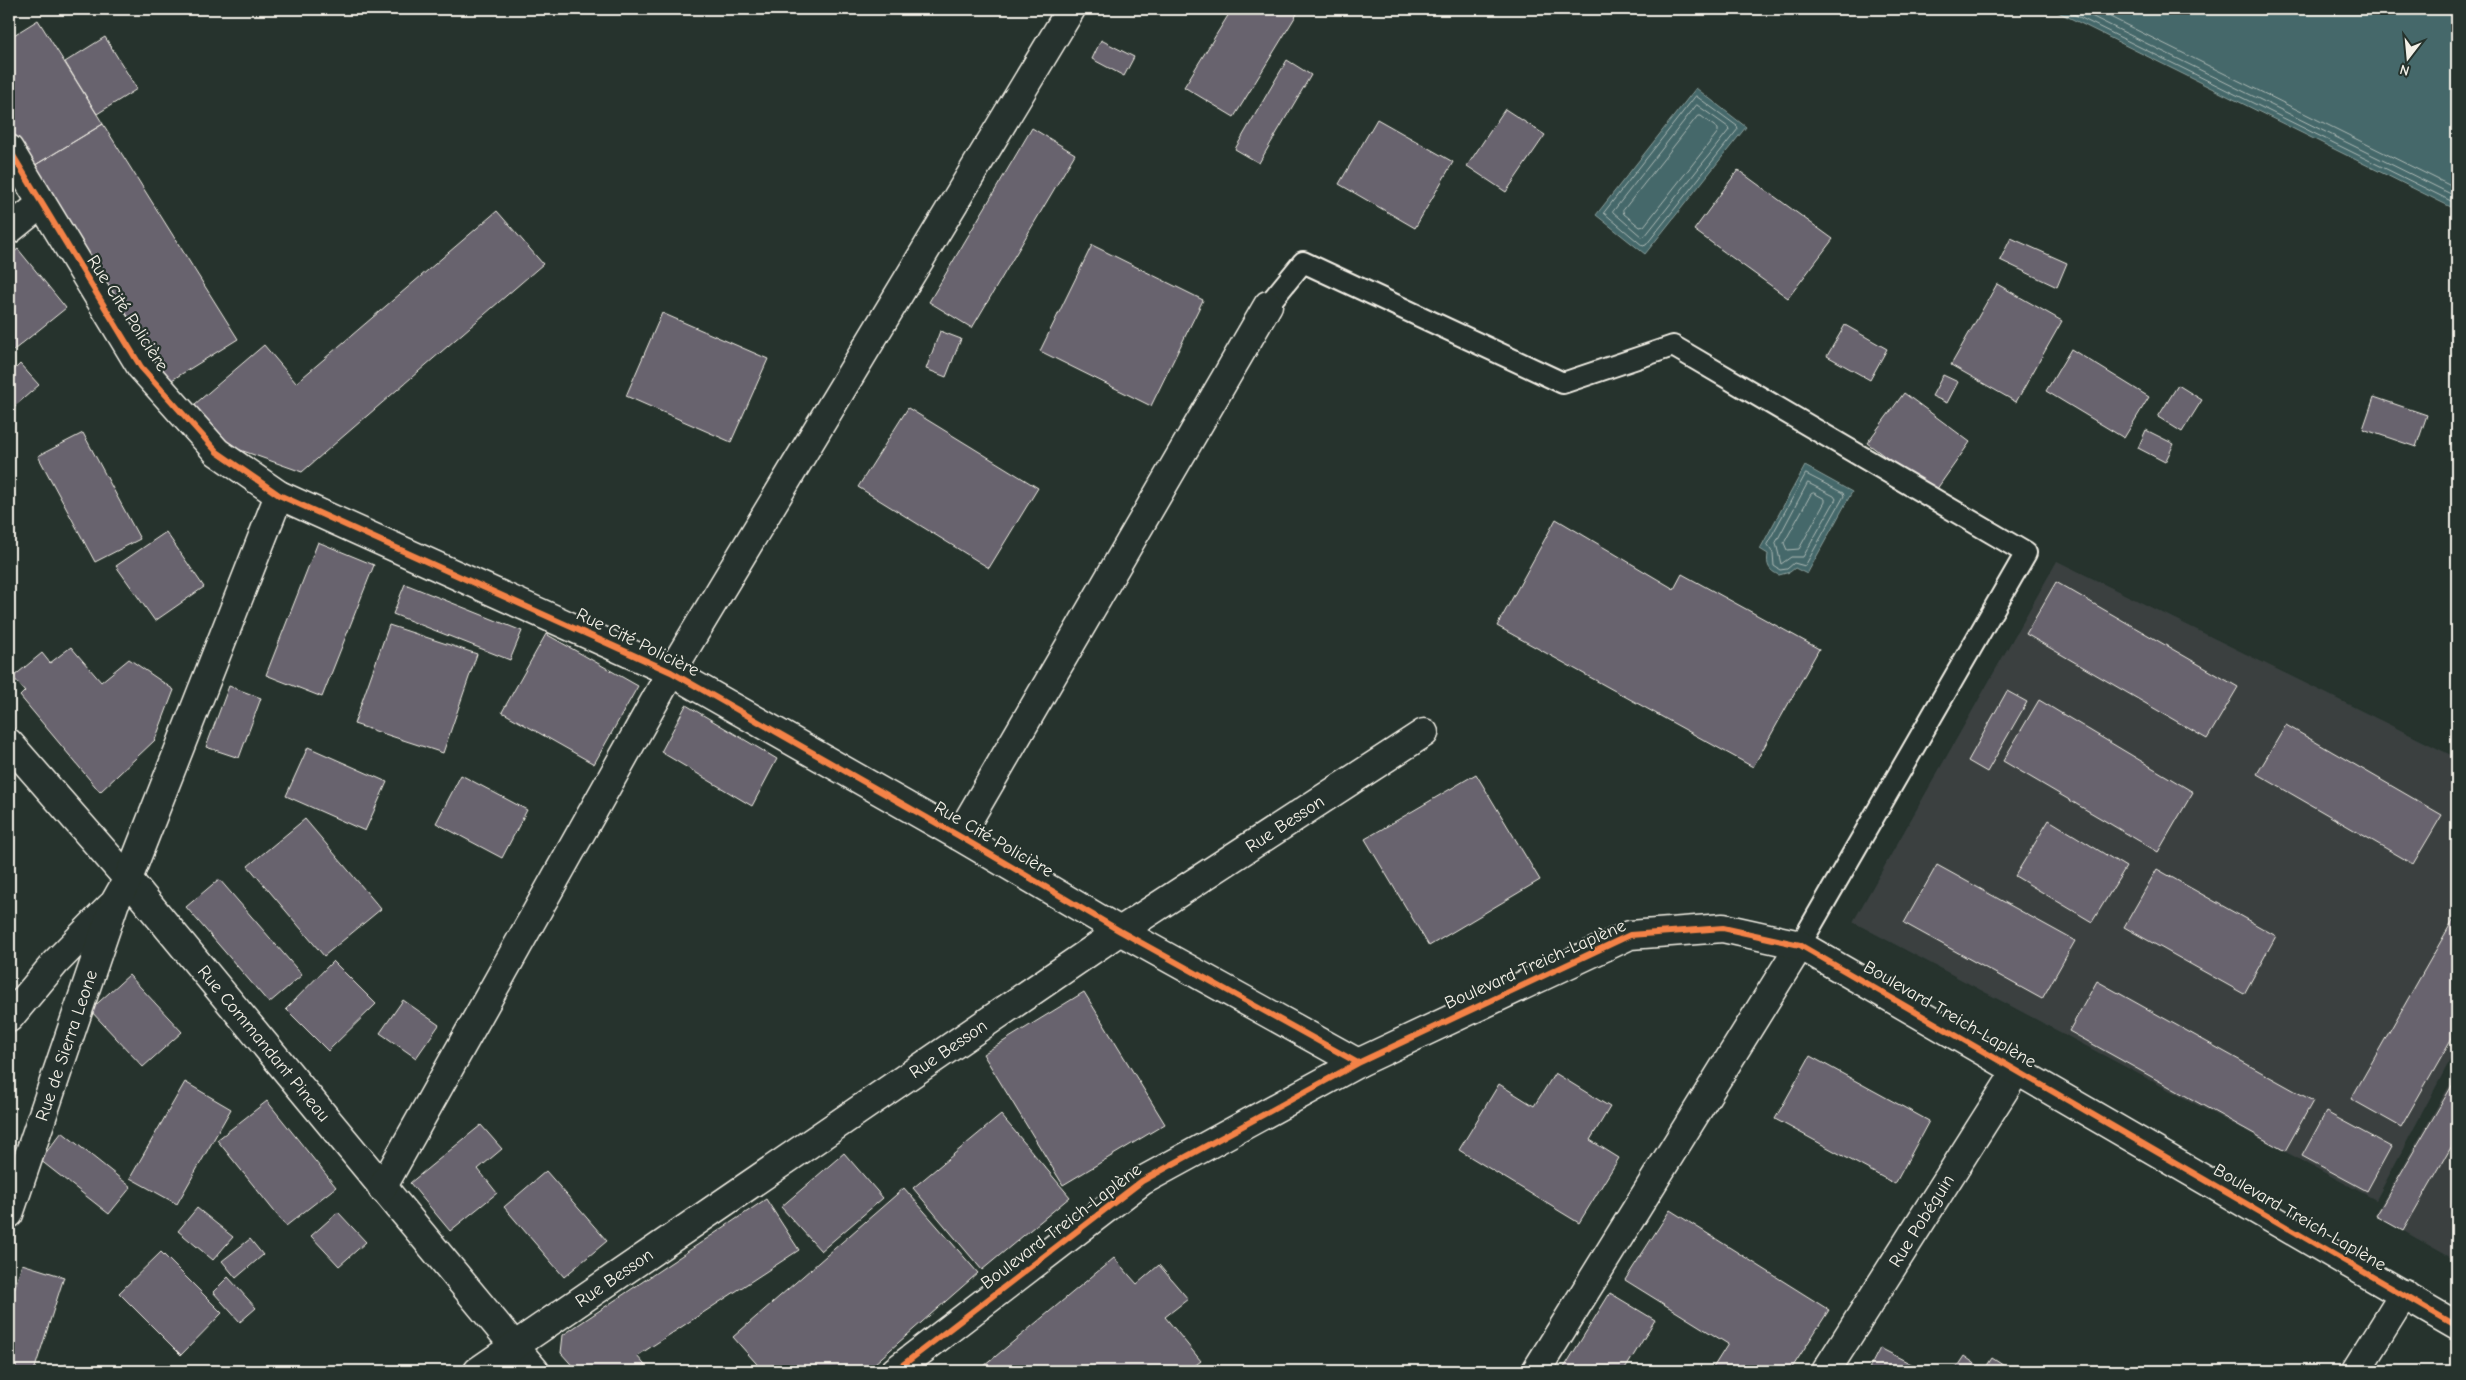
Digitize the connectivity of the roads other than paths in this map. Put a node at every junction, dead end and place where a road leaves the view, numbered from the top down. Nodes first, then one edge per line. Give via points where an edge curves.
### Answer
1 (1071, 9) edge
2 (9, 149) edge
3 (41, 204) junction
4 (9, 230) edge
5 (1268, 305) joint
6 (279, 495) junction
7 (671, 672) junction
8 (1424, 733) dead end
9 (9, 744) edge
10 (959, 836) junction
11 (122, 890) junction
12 (1120, 930) junction
13 (1800, 945) junction
14 (9, 1018) edge
15 (1358, 1063) junction
16 (2017, 1070) junction
17 (382, 1188) junction
18 (9, 1214) edge
19 (2404, 1294) junction
20 (2457, 1326) edge
21 (513, 1347) junction
22 (478, 1371) edge
23 (535, 1371) edge
24 (895, 1371) edge
25 (1536, 1371) edge
26 (1826, 1371) edge
27 (2356, 1371) edge

1 - 7 street
2 - 3 street, Rue Cité Policière
3 - 4 street
3 - 6 street, Rue Cité Policière via 140,367 217,452
5 - 10 street
5 - 13 lane via 1303,262 1563,383 1673,346 2026,553
6 - 7 street, Rue Cité Policière
6 - 11 street, Rue de Sierra Leone
7 - 10 street, Rue Cité Policière
7 - 17 street
8 - 12 street, Rue Besson
9 - 11 street, Rue Commandant Pineau
10 - 12 street, Rue Cité Policière
11 - 14 street
11 - 17 street, Rue Commandant Pineau
11 - 18 street, Rue de Sierra Leone
12 - 15 street, Rue Cité Policière
12 - 21 street, Rue Besson
13 - 15 street, Boulevard Treich-Laplène via 1723,928 1630,934
13 - 16 street, Boulevard Treich-Laplène
13 - 25 street
15 - 24 street, Boulevard Treich-Laplène via 1142,1181
16 - 19 street, Boulevard Treich-Laplène
16 - 26 street, Rue Pobéguin
17 - 21 street, Rue Commandant Pineau
19 - 20 street, Boulevard Treich-Laplène
19 - 27 street
21 - 22 street, Rue Besson
21 - 23 street, Rue Commandant Pineau

